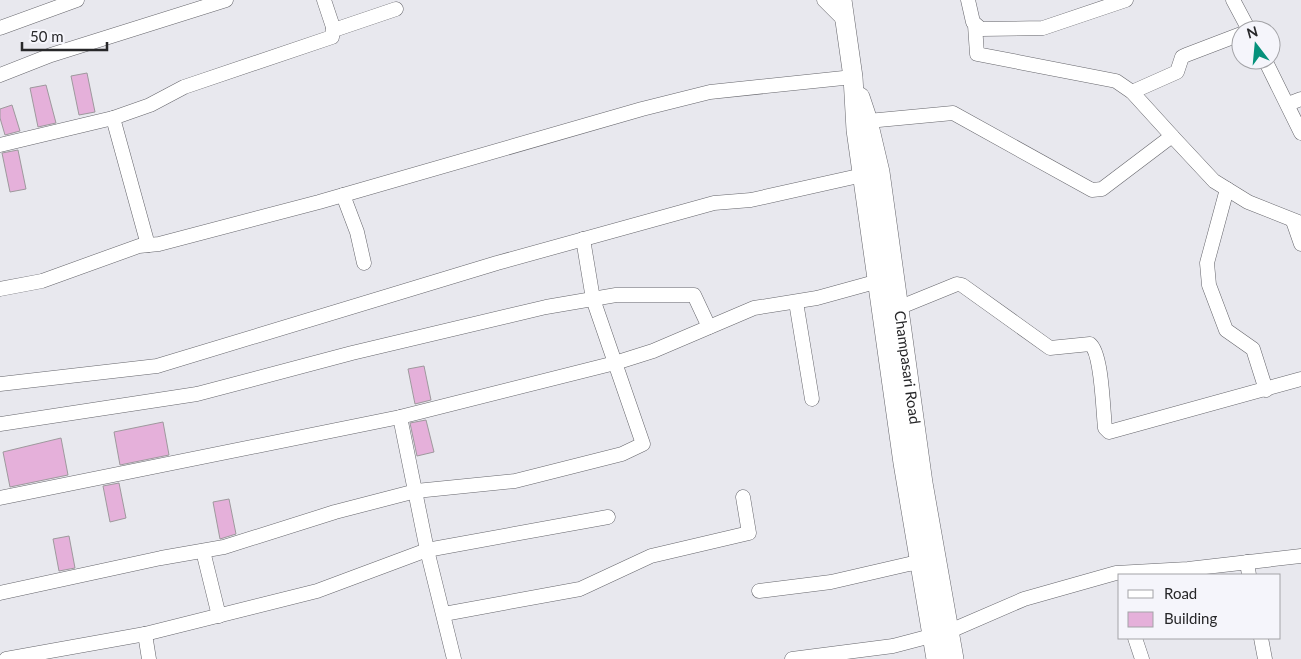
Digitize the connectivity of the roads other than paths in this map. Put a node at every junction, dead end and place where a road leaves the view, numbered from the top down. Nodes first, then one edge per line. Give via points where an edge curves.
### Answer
1 (76, 0) edge
2 (226, 0) edge
3 (324, 0) edge
4 (824, 0) edge
5 (842, 0) edge
6 (968, 0) edge
7 (1126, 0) edge
8 (1233, 0) edge
9 (396, 9) dead end
10 (1244, 20) edge
11 (846, 22) junction
12 (975, 25) junction
13 (333, 27) junction
14 (0, 28) edge
15 (1231, 38) edge
16 (1270, 70) edge
17 (0, 75) edge
18 (853, 77) junction
19 (1132, 92) junction
20 (1301, 98) edge
21 (1288, 104) junction
22 (113, 118) junction
23 (868, 121) junction
24 (1301, 134) edge
25 (1172, 136) junction
26 (0, 145) edge
27 (871, 174) junction
28 (1227, 189) junction
29 (343, 195) junction
30 (1297, 222) edge
31 (583, 239) junction
32 (1301, 244) edge
33 (148, 245) junction
34 (364, 263) dead end
35 (886, 278) junction
36 (0, 289) edge
37 (593, 299) junction
38 (796, 302) junction
39 (898, 308) junction
40 (709, 326) junction
41 (615, 363) junction
42 (1301, 379) edge
43 (0, 384) edge
44 (1266, 390) junction
45 (812, 399) dead end
46 (400, 417) junction
47 (0, 424) edge
48 (416, 492) junction
49 (743, 497) dead end
50 (0, 498) edge
51 (608, 517) dead end
52 (203, 550) junction
53 (427, 550) junction
54 (1301, 556) edge
55 (927, 562) junction
56 (1248, 569) edge
57 (1183, 574) edge
58 (1118, 579) edge
59 (759, 591) dead end
60 (0, 593) edge
61 (444, 614) junction
62 (219, 616) junction
63 (942, 633) junction
64 (145, 634) junction
65 (1135, 639) edge
66 (1261, 639) edge
67 (6, 659) edge
68 (149, 659) edge
69 (454, 659) edge
70 (792, 659) edge
71 (936, 659) edge
72 (954, 659) edge
73 (1142, 659) edge
74 (1265, 659) edge

1 - 14 street
2 - 17 street via 51,55
3 - 13 street
4 - 11 street
5 - 11 main road, Champasari Road
6 - 12 street
7 - 12 street via 1044,28 981,29
8 - 10 street
9 - 13 street via 334,30
11 - 18 main road, Champasari Road
12 - 19 street via 979,55 1116,81
13 - 22 street via 332,37 184,88
15 - 19 street via 1182,57 1177,72
16 - 21 street
18 - 23 main road, Champasari Road
18 - 27 main road, Champasari Road via 856,130
18 - 29 street via 710,92
19 - 25 street
20 - 21 street
21 - 24 street
22 - 26 street
22 - 33 street
23 - 25 street via 953,114 1092,190 1102,189
23 - 27 main road, Champasari Road
25 - 28 street via 1210,178
27 - 31 street via 751,200 714,203
27 - 35 main road, Champasari Road
28 - 30 street via 1248,202
28 - 44 street via 1207,263 1209,285 1226,330 1253,349
29 - 33 street
29 - 34 street
30 - 32 street
31 - 37 street
31 - 43 street via 157,366
33 - 36 street via 42,281
35 - 38 street
35 - 39 main road, Champasari Road
35 - 55 main road, Champasari Road
37 - 40 street via 616,295 694,295
37 - 41 street
37 - 47 street via 361,351 197,394
38 - 40 street via 754,308
38 - 45 street
39 - 44 street via 957,284 1050,348 1090,344 1098,362 1105,428 1109,432
39 - 55 main road, Champasari Road
40 - 41 street via 653,351
41 - 46 street
41 - 48 street via 643,444 622,454 515,481
42 - 44 street
46 - 48 street
46 - 50 street
48 - 52 street via 335,512 224,547
48 - 53 street
49 - 61 street via 749,533 651,556 580,589
51 - 53 street
52 - 60 street
52 - 62 street
53 - 61 street
53 - 62 street via 317,591
54 - 56 street
55 - 59 street via 831,582
55 - 63 main road, Champasari Road
56 - 57 street
58 - 63 street via 1024,600
61 - 69 street
62 - 64 street
63 - 70 street via 893,646
63 - 71 main road, Champasari Road
63 - 72 main road, Champasari Road
64 - 67 street
64 - 68 street
65 - 73 street
66 - 74 street

